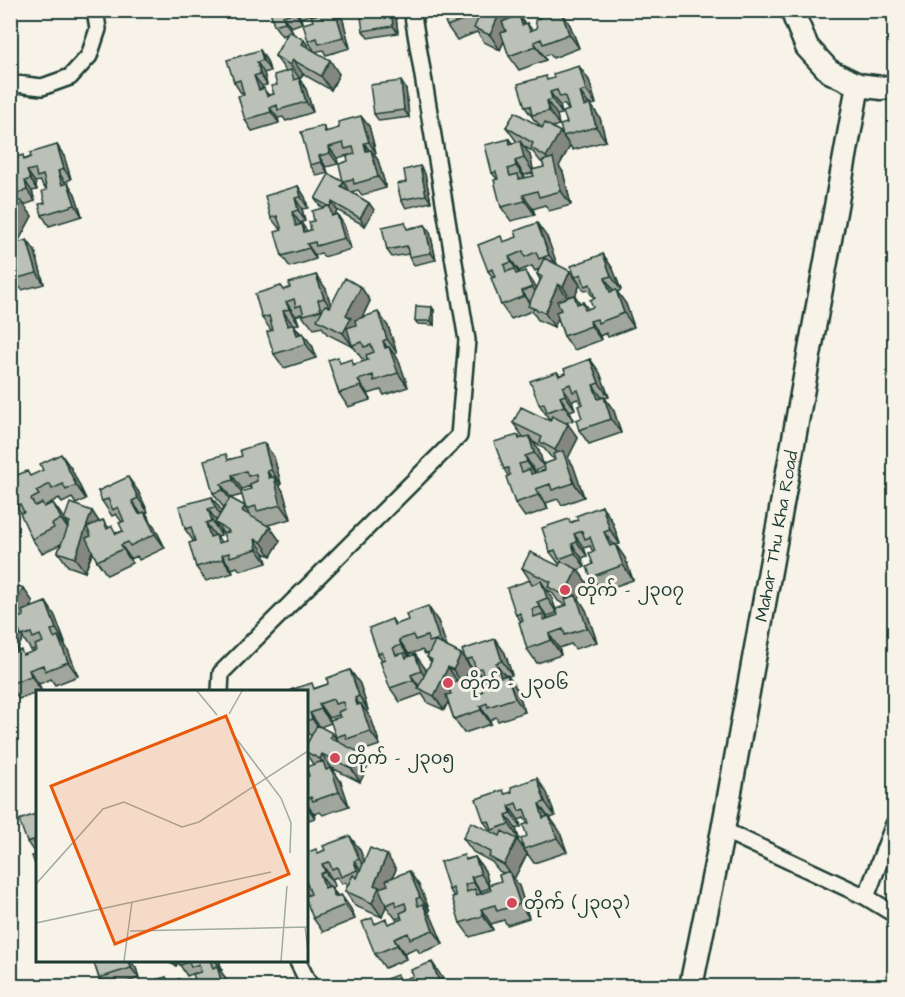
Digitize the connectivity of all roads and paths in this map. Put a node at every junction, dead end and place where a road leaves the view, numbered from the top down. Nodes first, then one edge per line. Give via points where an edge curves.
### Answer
1 (95, 10) edge
2 (412, 10) edge
3 (794, 10) edge
4 (10, 81) edge
5 (858, 85) junction
6 (894, 86) edge
7 (220, 690) edge
8 (894, 824) edge
9 (723, 830) junction
10 (866, 897) junction
11 (894, 914) edge
12 (297, 961) edge
13 (310, 987) edge
14 (692, 987) edge

1 - 4 street via 98,29 89,56 70,77 42,87
2 - 7 street via 467,340 459,436 221,673
3 - 5 main road via 807,47 829,71
5 - 6 main road
5 - 9 main road, Mahar Thu Kha Road
8 - 10 street
9 - 10 street
9 - 14 main road, Mahar Thu Kha Road
10 - 11 street
12 - 13 street

